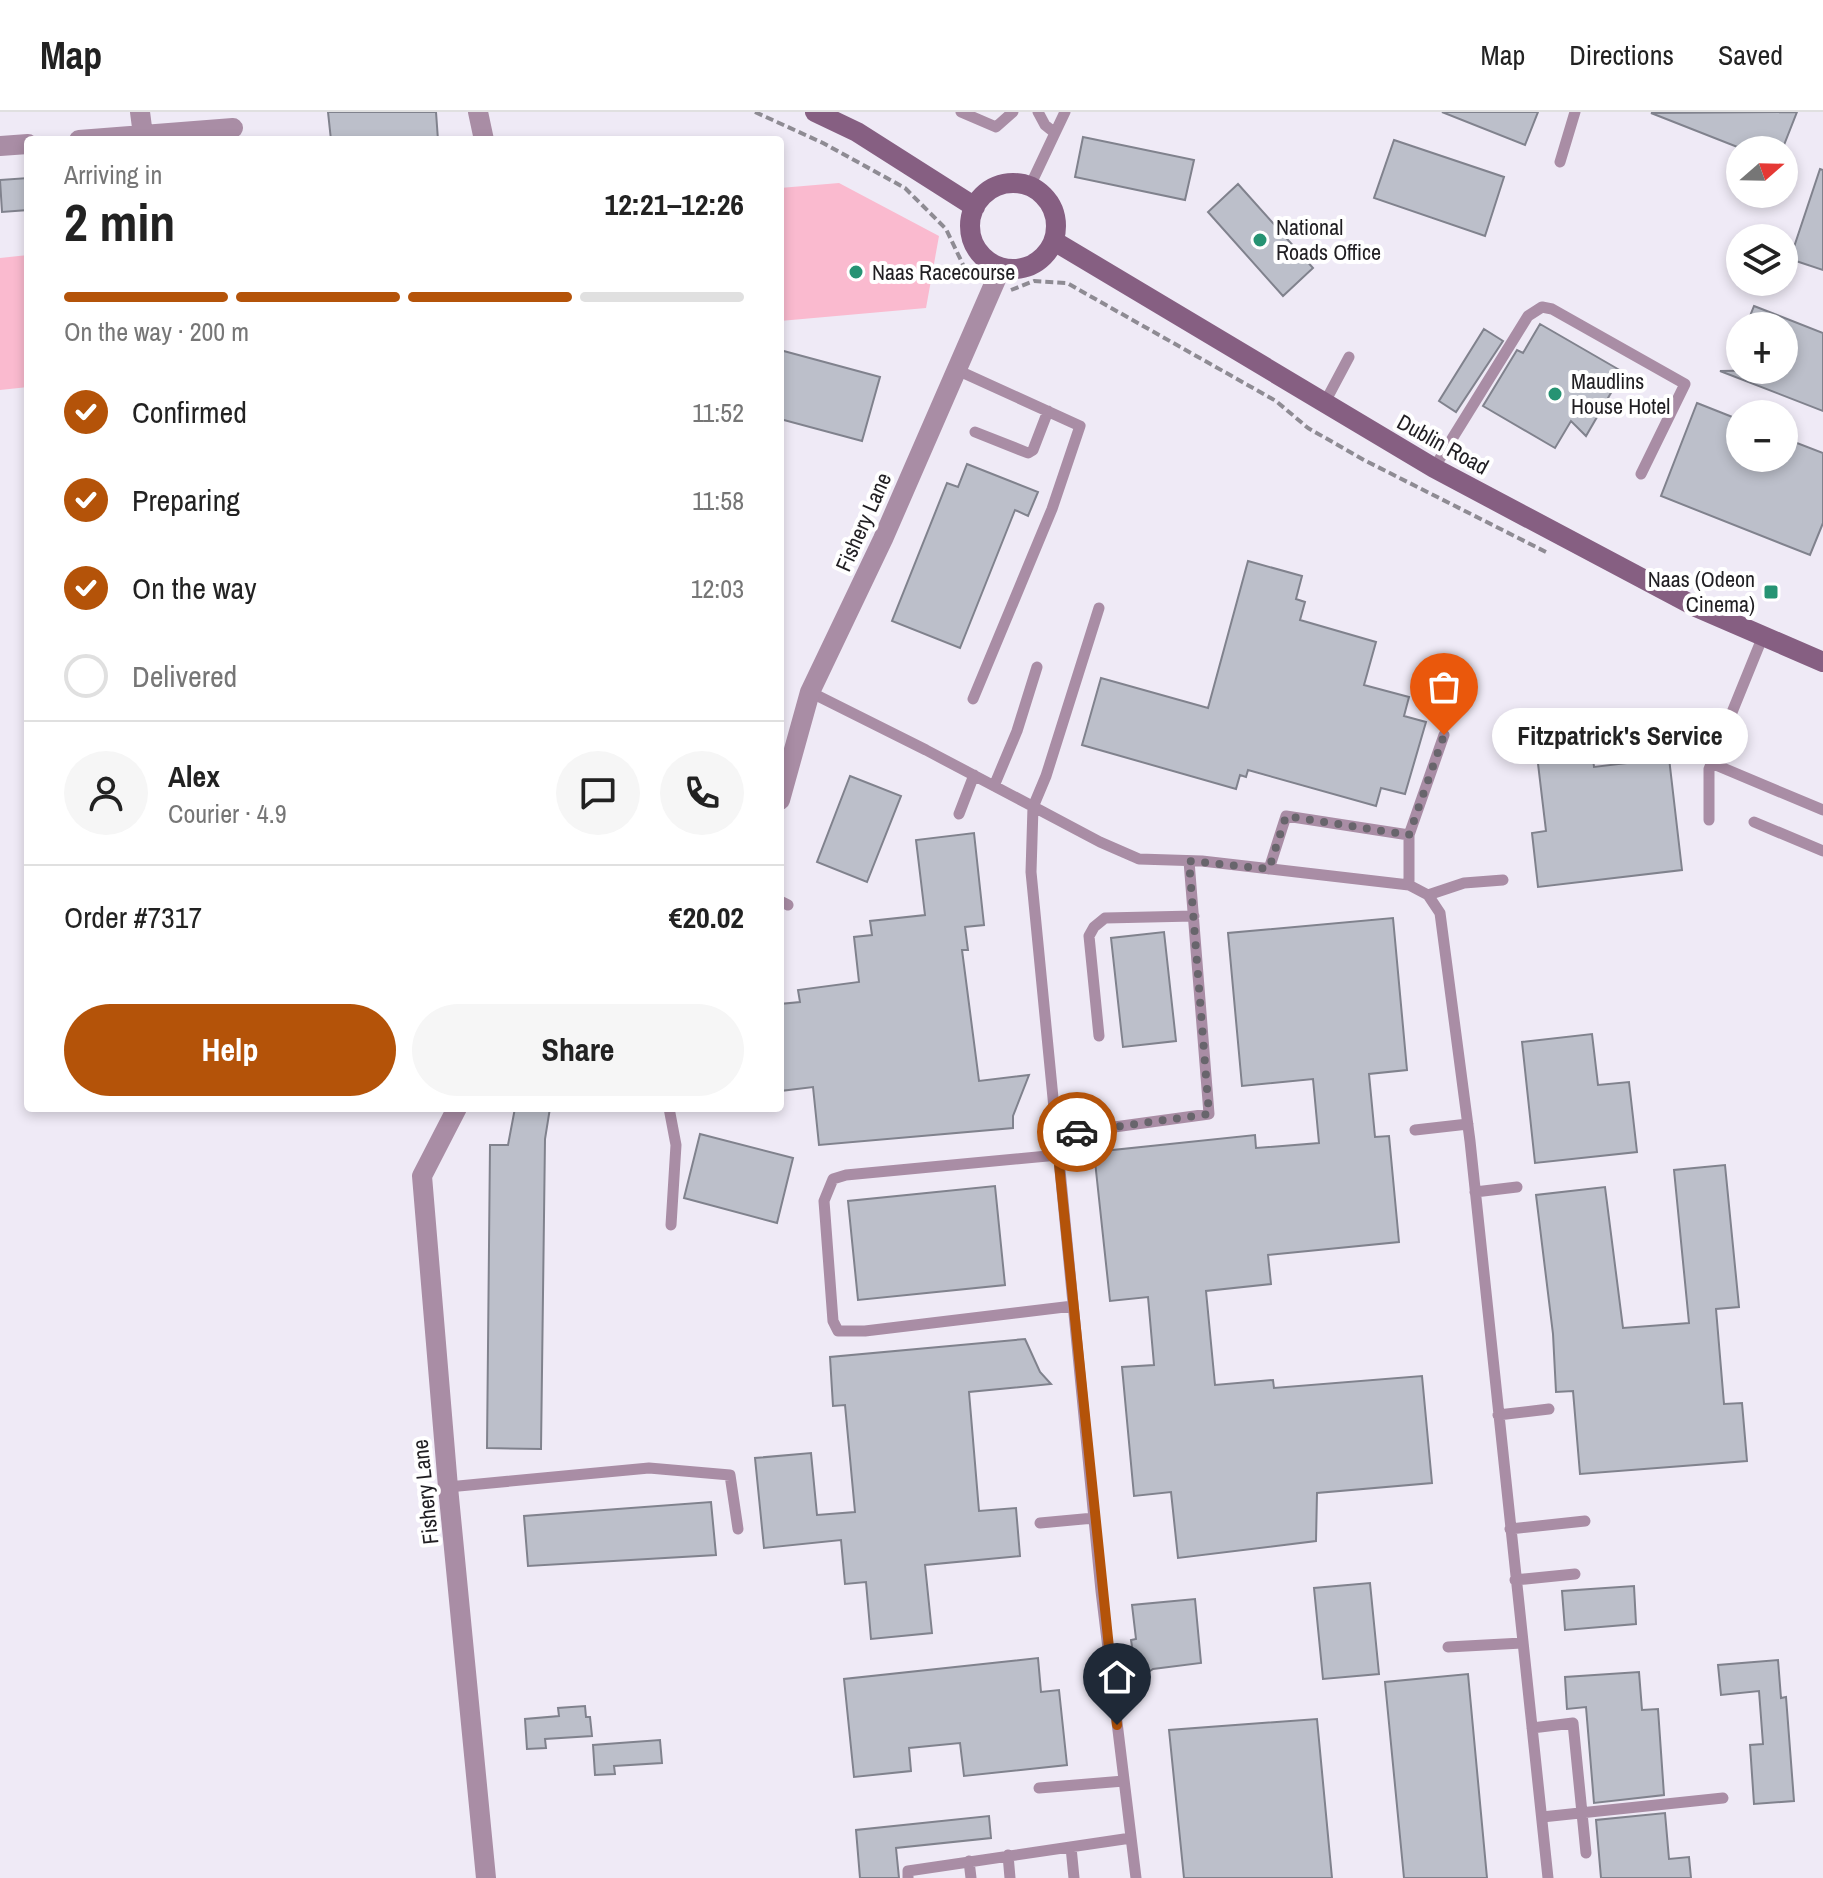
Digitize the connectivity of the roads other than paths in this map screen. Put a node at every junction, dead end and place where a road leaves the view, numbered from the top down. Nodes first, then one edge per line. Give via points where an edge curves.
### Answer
1 (140, 112) edge
2 (478, 112) edge
3 (815, 112) edge
4 (961, 112) edge
5 (1013, 112) edge
6 (1038, 112) edge
7 (1065, 112) edge
8 (1575, 112) edge
9 (233, 127) edge
10 (1055, 133) junction
11 (143, 135) junction
12 (130, 136) edge
13 (483, 136) edge
14 (24, 144) edge
15 (0, 146) edge
16 (1560, 162) dead end
17 (1030, 186) junction
18 (975, 207) junction
19 (1054, 241) junction
20 (997, 277) junction
21 (1349, 357) dead end
22 (957, 370) junction
23 (1324, 404) junction
24 (1048, 411) junction
25 (975, 432) dead end
26 (1434, 468) junction
27 (1641, 474) dead end
28 (1099, 608) dead end
29 (1763, 636) junction
30 (1823, 662) edge
31 (1037, 667) dead end
32 (810, 692) junction
33 (973, 699) dead end
34 (1444, 735) dead end
35 (1711, 763) junction
36 (974, 775) junction
37 (784, 786) edge
38 (994, 786) junction
39 (1033, 807) junction
40 (1823, 810) edge
41 (959, 814) dead end
42 (1709, 820) dead end
43 (1754, 822) dead end
44 (1409, 835) junction
45 (1823, 851) edge
46 (1189, 861) junction
47 (1269, 869) junction
48 (1503, 880) dead end
49 (1409, 885) junction
50 (1428, 895) junction
51 (1194, 916) junction
52 (1099, 1036) dead end
53 (455, 1112) edge
54 (670, 1112) edge
55 (1468, 1124) junction
56 (1415, 1130) dead end
57 (1056, 1135) junction
58 (1058, 1155) junction
59 (1517, 1187) dead end
60 (1475, 1192) junction
61 (671, 1225) dead end
62 (1073, 1306) junction
63 (1549, 1409) dead end
64 (1498, 1415) junction
65 (448, 1487) junction
66 (1094, 1518) junction
67 (1585, 1521) dead end
68 (1040, 1523) dead end
69 (738, 1529) dead end
70 (1510, 1529) junction
71 (1575, 1574) dead end
72 (1515, 1580) junction
73 (1522, 1643) junction
74 (1448, 1647) dead end
75 (1532, 1728) junction
76 (1124, 1781) junction
77 (1039, 1788) dead end
78 (1723, 1798) dead end
79 (1581, 1813) junction
80 (1542, 1817) junction
81 (1131, 1838) junction
82 (1071, 1847) junction
83 (1586, 1853) dead end
84 (1008, 1855) junction
85 (969, 1861) junction
86 (486, 1878) edge
87 (908, 1878) edge
88 (971, 1878) edge
89 (1010, 1878) edge
90 (1074, 1878) edge
91 (1136, 1878) edge
92 (1548, 1878) edge

1 - 11 street
2 - 13 street
3 - 18 main road via 857,132
4 - 5 lane via 996,127
6 - 10 lane
7 - 10 lane
8 - 16 lane
9 - 11 street
10 - 17 lane
11 - 12 street
14 - 15 street
17 - 18 main road via 996,186
17 - 19 main road via 1054,212
18 - 20 main road via 970,228 976,249
19 - 20 main road via 1034,264
19 - 23 main road, Dublin Road
20 - 22 street, Fishery Lane
21 - 23 lane
22 - 24 lane
22 - 32 street, Fishery Lane
23 - 26 main road, Dublin Road
24 - 25 lane via 1028,453
24 - 33 lane via 1080,426 1052,509
26 - 27 lane via 1528,316 1542,307 1685,384
26 - 29 main road, Dublin Road via 1696,607
28 - 39 lane
29 - 30 main road, Dublin Road
29 - 35 lane
31 - 38 lane
32 - 36 lane
32 - 37 street, Fishery Lane
34 - 44 lane
35 - 40 lane
35 - 42 lane
36 - 38 lane
36 - 41 lane
38 - 39 lane
39 - 46 lane via 1139,859
39 - 57 lane via 1031,872
43 - 45 lane
44 - 47 lane via 1286,816
44 - 49 lane
46 - 47 lane
46 - 51 lane
47 - 49 lane
48 - 50 lane via 1464,883
49 - 50 lane
50 - 55 lane via 1440,913 1445,937
51 - 52 lane via 1105,918 1094,927 1089,936
51 - 57 lane via 1209,1114
53 - 65 street, Fishery Lane via 422,1176
54 - 61 lane via 676,1145
55 - 56 lane
55 - 60 lane
57 - 58 lane
58 - 62 lane
58 - 62 lane via 833,1179 824,1201 833,1321 838,1331 865,1331
59 - 60 lane
60 - 64 lane
62 - 66 lane
63 - 64 lane
64 - 70 lane
65 - 69 lane via 649,1468 730,1475
65 - 86 street, Fishery Lane
66 - 68 lane
66 - 76 lane
67 - 70 lane
70 - 72 lane
71 - 72 lane
72 - 73 lane
73 - 74 lane
73 - 75 lane
75 - 79 lane via 1573,1723
75 - 80 lane
76 - 77 lane
76 - 81 lane
78 - 79 lane
79 - 80 lane
79 - 83 lane
80 - 92 lane
81 - 82 lane
81 - 91 lane
82 - 84 lane
82 - 90 lane
84 - 85 lane
84 - 89 lane
85 - 87 lane via 908,1871
85 - 88 lane

